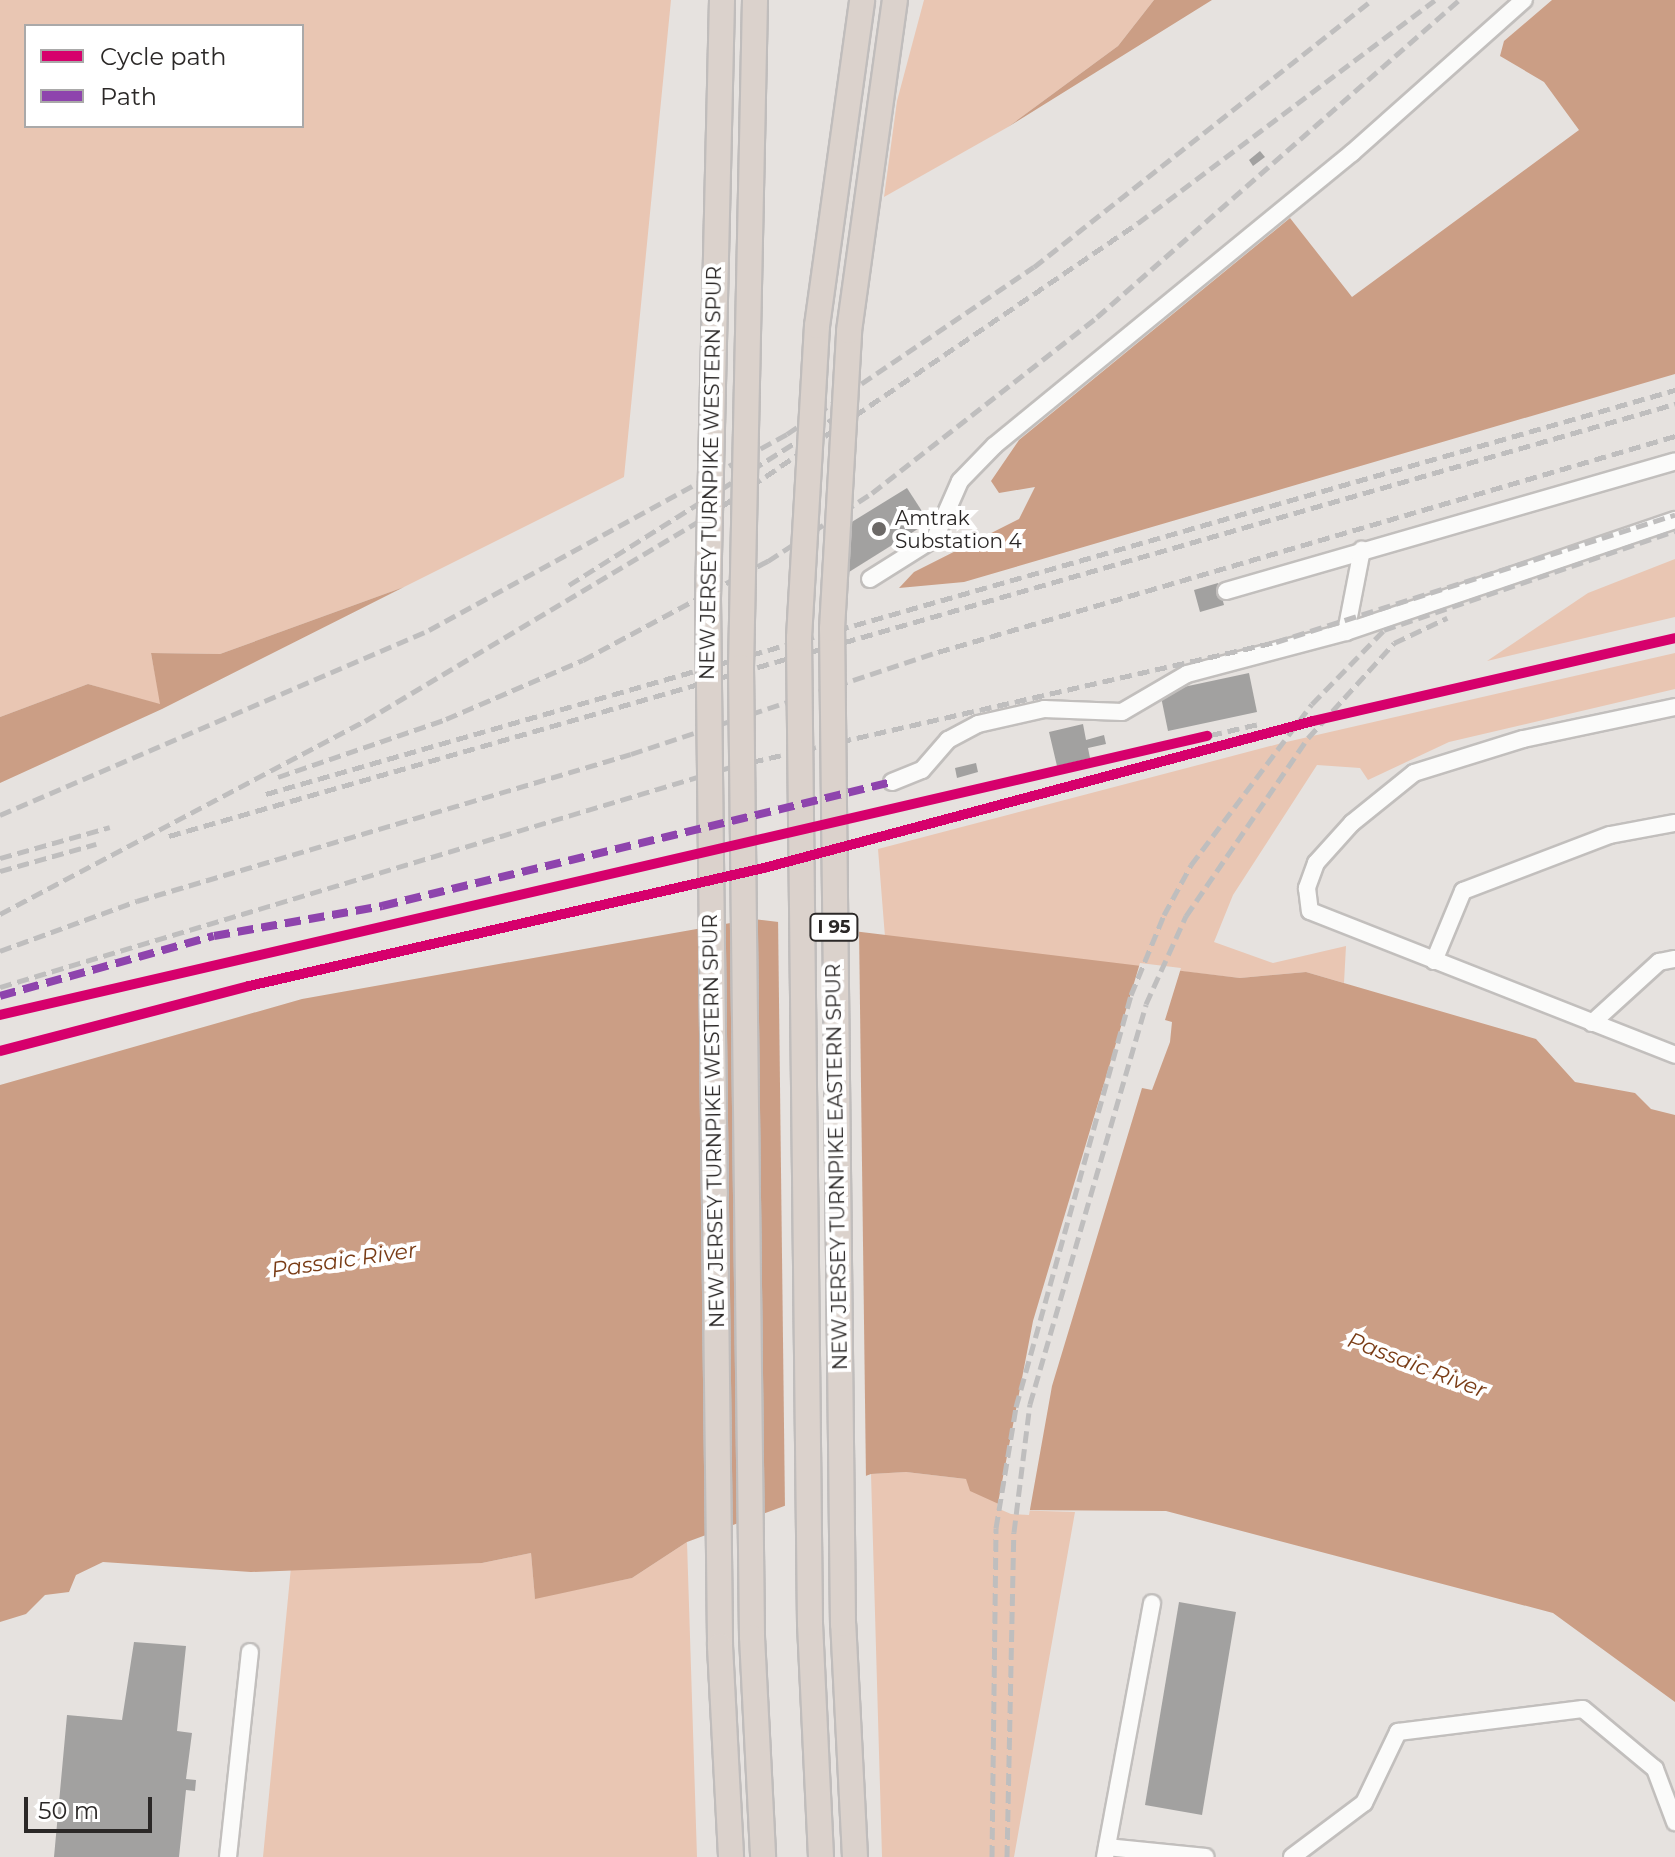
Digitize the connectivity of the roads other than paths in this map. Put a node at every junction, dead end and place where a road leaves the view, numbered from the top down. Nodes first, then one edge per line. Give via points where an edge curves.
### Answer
1 (722, 0) edge
2 (755, 0) edge
3 (862, 0) edge
4 (895, 0) edge
5 (1524, 0) edge
6 (1675, 461) edge
7 (1675, 520) edge
8 (1362, 550) junction
9 (870, 579) dead end
10 (1226, 591) dead end
11 (1346, 632) junction
12 (1675, 707) edge
13 (892, 782) dead end
14 (1675, 823) edge
15 (1675, 959) edge
16 (1434, 961) junction
17 (1592, 1023) junction
18 (1675, 1055) edge
19 (1152, 1603) dead end
20 (250, 1652) dead end
21 (1675, 1822) edge
22 (1106, 1852) edge
23 (228, 1857) edge
24 (731, 1857) edge
25 (763, 1857) edge
26 (821, 1857) edge
27 (855, 1857) edge
28 (1205, 1857) edge
29 (1292, 1857) edge

1 - 24 highway, NEW JERSEY TURNPIKE WESTERN SPUR, bridge via 709,643 720,1646
2 - 25 highway, NEW JERSEY TURNPIKE WESTERN SPUR, bridge via 741,636 752,1637
3 - 26 highway, NEW JERSEY TURNPIKE EASTERN SPUR / I 95, bridge via 817,326 799,638 810,1623
4 - 27 highway, NEW JERSEY TURNPIKE EASTERN SPUR / I 95, bridge via 850,319 832,629 842,1583
5 - 9 lane via 1352,153 995,445 960,481 935,538
6 - 8 lane
7 - 11 lane
8 - 10 lane
8 - 11 lane
11 - 13 lane via 1187,674 1122,712 1044,709 978,724 948,740 922,770
12 - 16 lane via 1523,739 1414,773 1352,823 1316,863 1307,888 1310,911
14 - 16 lane via 1610,835 1463,891
15 - 17 lane via 1659,962
16 - 17 lane
17 - 18 lane
19 - 22 lane
20 - 23 lane
21 - 29 lane via 1655,1769 1583,1709 1398,1732 1364,1803
22 - 28 lane

